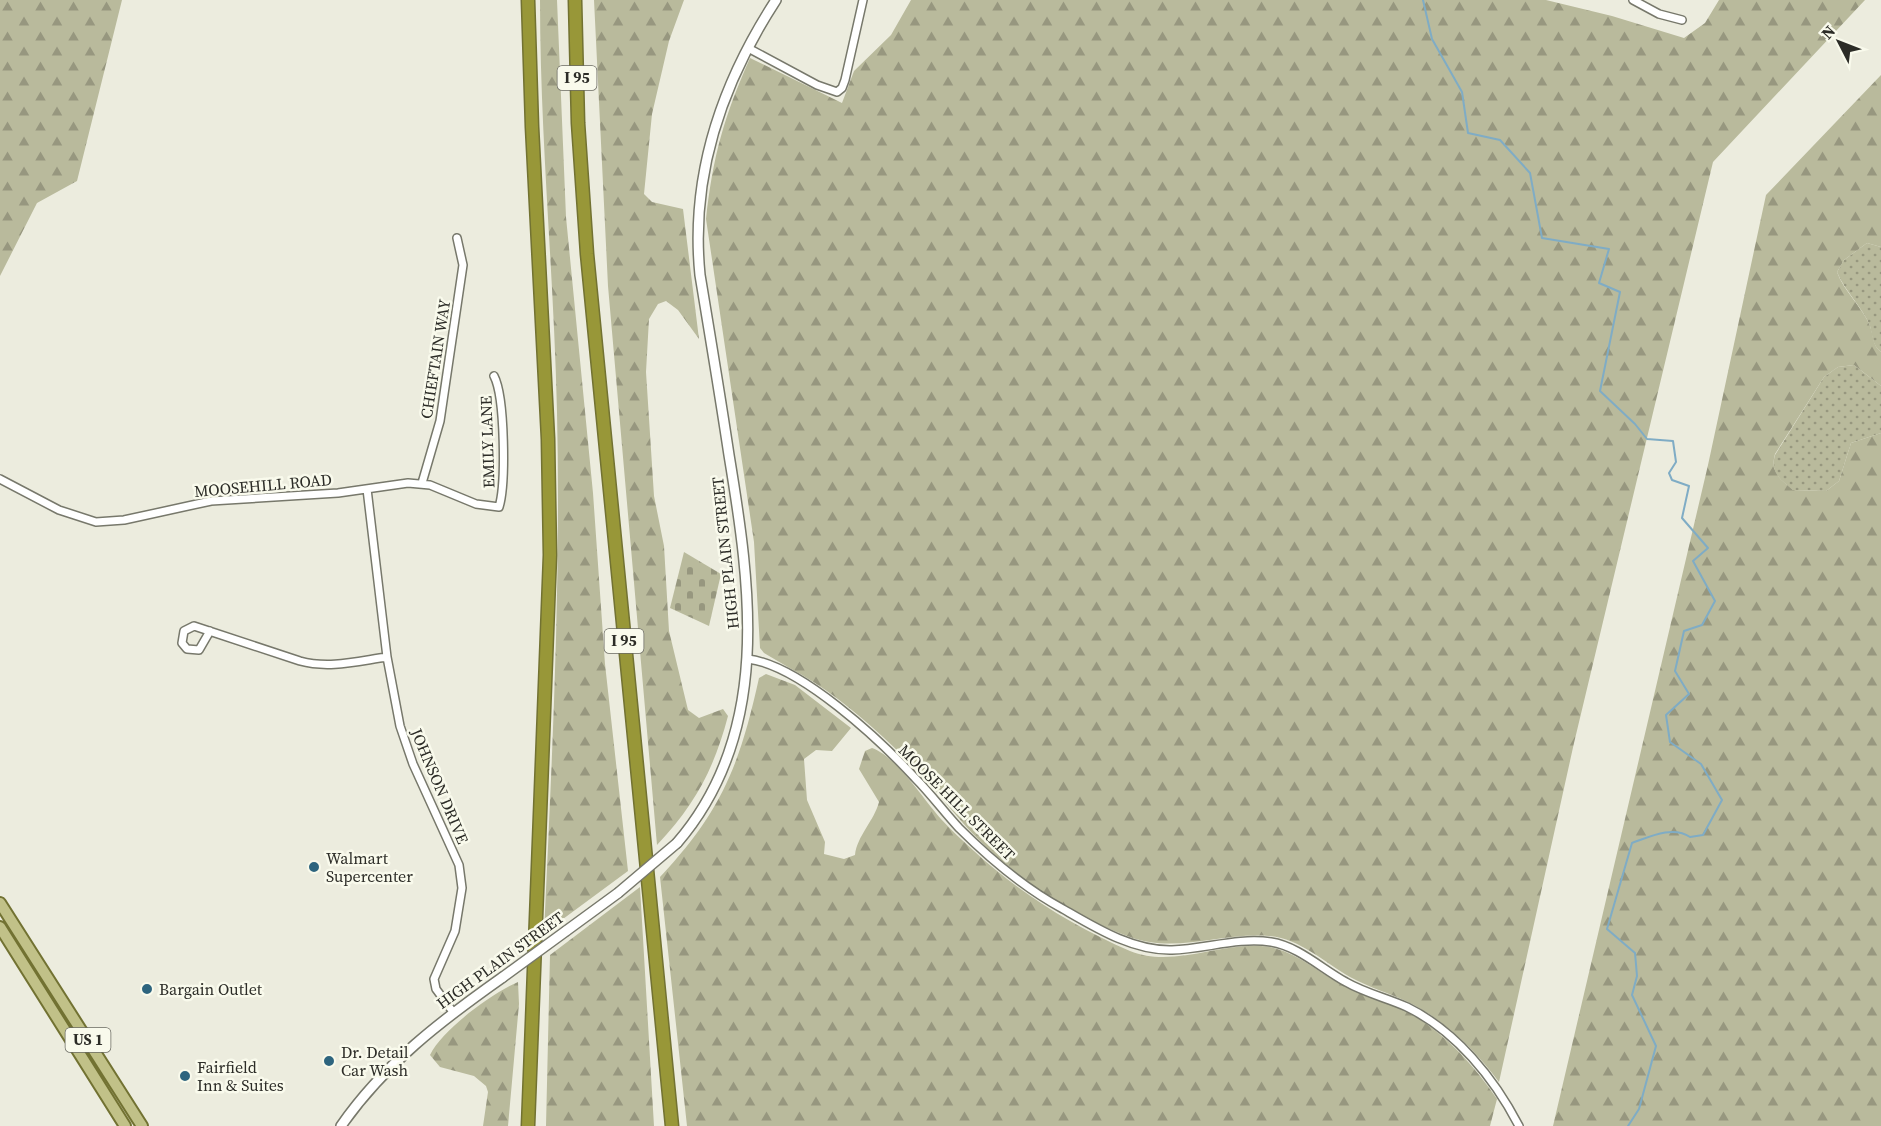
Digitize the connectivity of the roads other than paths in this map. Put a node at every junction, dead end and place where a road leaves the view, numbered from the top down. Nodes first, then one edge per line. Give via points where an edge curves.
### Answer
1 (528, 0) edge
2 (575, 0) edge
3 (776, 0) edge
4 (863, 0) edge
5 (1633, 0) edge
6 (1682, 20) dead end
7 (747, 48) junction
8 (457, 238) dead end
9 (494, 376) dead end
10 (0, 479) edge
11 (422, 483) junction
12 (367, 489) junction
13 (499, 507) joint
14 (210, 631) dead end
15 (387, 657) junction
16 (748, 658) junction
17 (0, 903) edge
18 (0, 927) edge
19 (453, 1012) junction
20 (124, 1126) edge
21 (142, 1126) edge
22 (341, 1126) edge
23 (528, 1126) edge
24 (672, 1126) edge
25 (1518, 1126) edge

1 - 23 highway via 550,555
2 - 24 highway, I 95 via 589,273
3 - 7 main road, HIGH PLAIN STREET
4 - 7 street via 845,80 837,92
5 - 6 street via 1659,14
7 - 16 main road, HIGH PLAIN STREET via 706,157 698,238 700,275 745,564
8 - 11 street, CHIEFTAIN WAY via 464,265 440,421
9 - 13 street, EMILY LANE via 501,400
10 - 12 street, MOOSEHILL ROAD via 59,510 96,522 217,501
11 - 12 street, MOOSEHILL ROAD
11 - 13 street, MOOSEHILL ROAD via 476,504
12 - 15 street, JOHNSON DRIVE
14 - 15 street via 309,664
15 - 19 street, JOHNSON DRIVE via 407,747 459,866 462,888 458,919 453,940 434,979 436,989
16 - 19 main road, HIGH PLAIN STREET, bridge via 741,712 730,753 703,808 677,843 618,893
16 - 25 street, MOOSE HILL STREET via 788,673 842,711 905,767 971,840 1037,895 1145,948 1172,950 1256,941 1277,943 1295,951 1346,983 1410,1009 1436,1025 1491,1080
17 - 21 main road, US 1
18 - 20 main road, US 1
19 - 22 main road, HIGH PLAIN STREET via 386,1072

